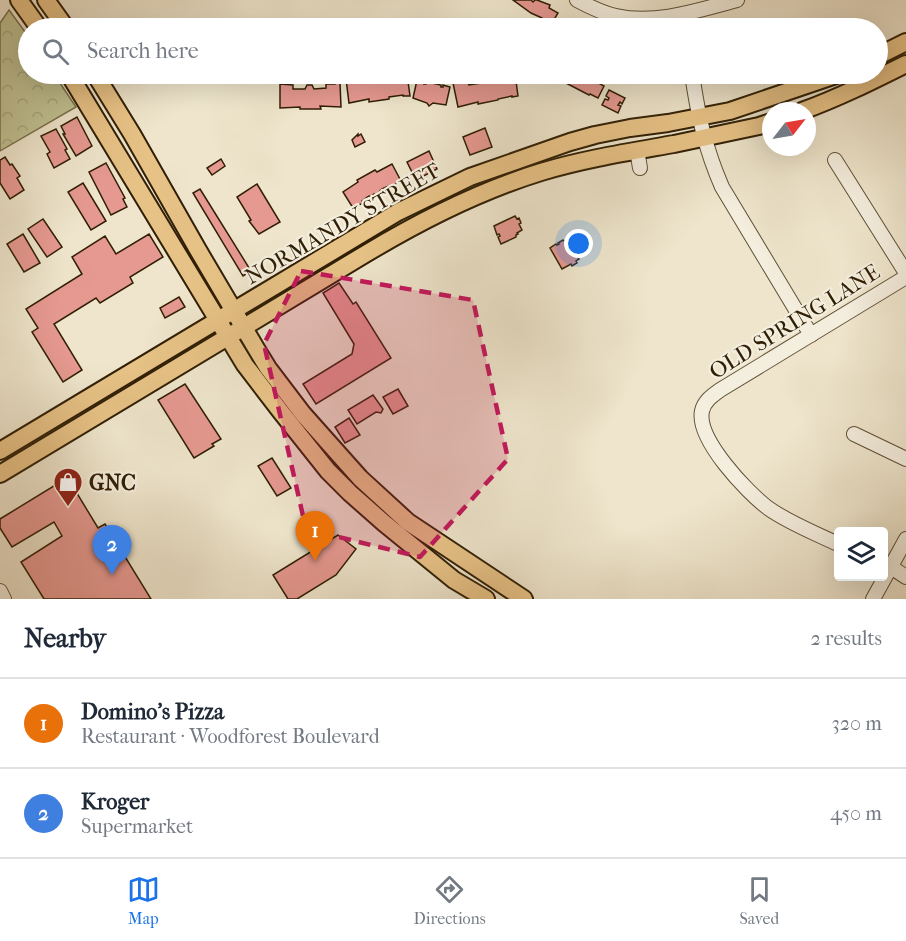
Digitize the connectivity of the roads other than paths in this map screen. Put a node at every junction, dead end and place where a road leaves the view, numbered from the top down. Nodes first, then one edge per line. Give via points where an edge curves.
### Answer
1 (19, 0) edge
2 (46, 0) edge
3 (577, 0) edge
4 (737, 0) edge
5 (682, 14) junction
6 (32, 18) edge
7 (59, 18) edge
8 (624, 18) edge
9 (648, 18) edge
10 (683, 18) edge
11 (906, 42) edge
12 (888, 51) edge
13 (906, 64) edge
14 (888, 73) edge
15 (75, 84) edge
16 (101, 84) edge
17 (694, 84) edge
18 (810, 84) edge
19 (820, 84) edge
20 (868, 84) edge
21 (823, 104) junction
22 (816, 106) edge
23 (699, 117) junction
24 (762, 125) edge
25 (704, 138) junction
26 (578, 139) junction
27 (637, 150) junction
28 (835, 160) dead end
29 (582, 162) junction
30 (640, 168) dead end
31 (461, 181) junction
32 (469, 199) junction
33 (170, 202) junction
34 (153, 212) junction
35 (357, 236) junction
36 (367, 253) junction
37 (906, 275) edge
38 (234, 311) junction
39 (218, 320) junction
40 (243, 326) junction
41 (811, 335) junction
42 (227, 336) junction
43 (103, 390) junction
44 (114, 405) junction
45 (50, 421) junction
46 (854, 434) dead end
47 (60, 438) junction
48 (0, 451) edge
49 (906, 459) edge
50 (0, 474) edge
51 (360, 478) junction
52 (350, 493) junction
53 (906, 539) edge
54 (834, 542) edge
55 (888, 564) edge
56 (888, 566) edge
57 (486, 574) junction
58 (906, 578) edge
59 (880, 581) edge
60 (0, 591) edge
61 (480, 595) edge
62 (4, 599) edge
63 (524, 599) edge
64 (873, 599) edge

1 - 6 main road
2 - 7 main road
3 - 8 street
4 - 5 street
5 - 9 street
5 - 10 street
11 - 12 main road
13 - 14 main road
15 - 34 main road
16 - 33 main road
17 - 23 street
18 - 23 main road, NORMANDY STREET via 730,111
19 - 21 main road
20 - 21 main road
21 - 22 main road
23 - 25 street
23 - 26 main road, NORMANDY STREET
24 - 25 main road, NORMANDY STREET
25 - 27 main road, NORMANDY STREET
25 - 41 street via 722,187
26 - 29 main road
26 - 31 main road, NORMANDY STREET
27 - 29 main road, NORMANDY STREET
27 - 30 street
28 - 37 street
29 - 32 main road, NORMANDY STREET via 540,172
31 - 32 main road
31 - 35 main road, NORMANDY STREET
32 - 36 main road, NORMANDY STREET
33 - 34 main road
33 - 38 main road
34 - 39 main road
35 - 36 main road
35 - 38 main road, NORMANDY STREET
36 - 40 main road, NORMANDY STREET
37 - 41 street, OLD SPRING LANE
38 - 39 main road, NORMANDY STREET
38 - 40 main road
39 - 42 main road
39 - 43 main road, NORMANDY STREET
40 - 42 main road, NORMANDY STREET
40 - 51 main road via 268,368 303,414
41 - 54 street, OLD SPRING LANE via 720,390 702,410 702,422 731,473 751,494 776,513
42 - 44 main road, NORMANDY STREET
42 - 52 main road via 281,412
43 - 44 main road
43 - 45 main road, NORMANDY STREET
44 - 47 main road, NORMANDY STREET
45 - 47 main road
45 - 48 main road, NORMANDY STREET
46 - 49 street
47 - 50 main road, NORMANDY STREET
51 - 52 main road
51 - 57 main road via 408,522
52 - 61 main road via 454,580
53 - 55 street
56 - 58 street
57 - 61 main road
57 - 63 main road
59 - 64 street
60 - 62 street

